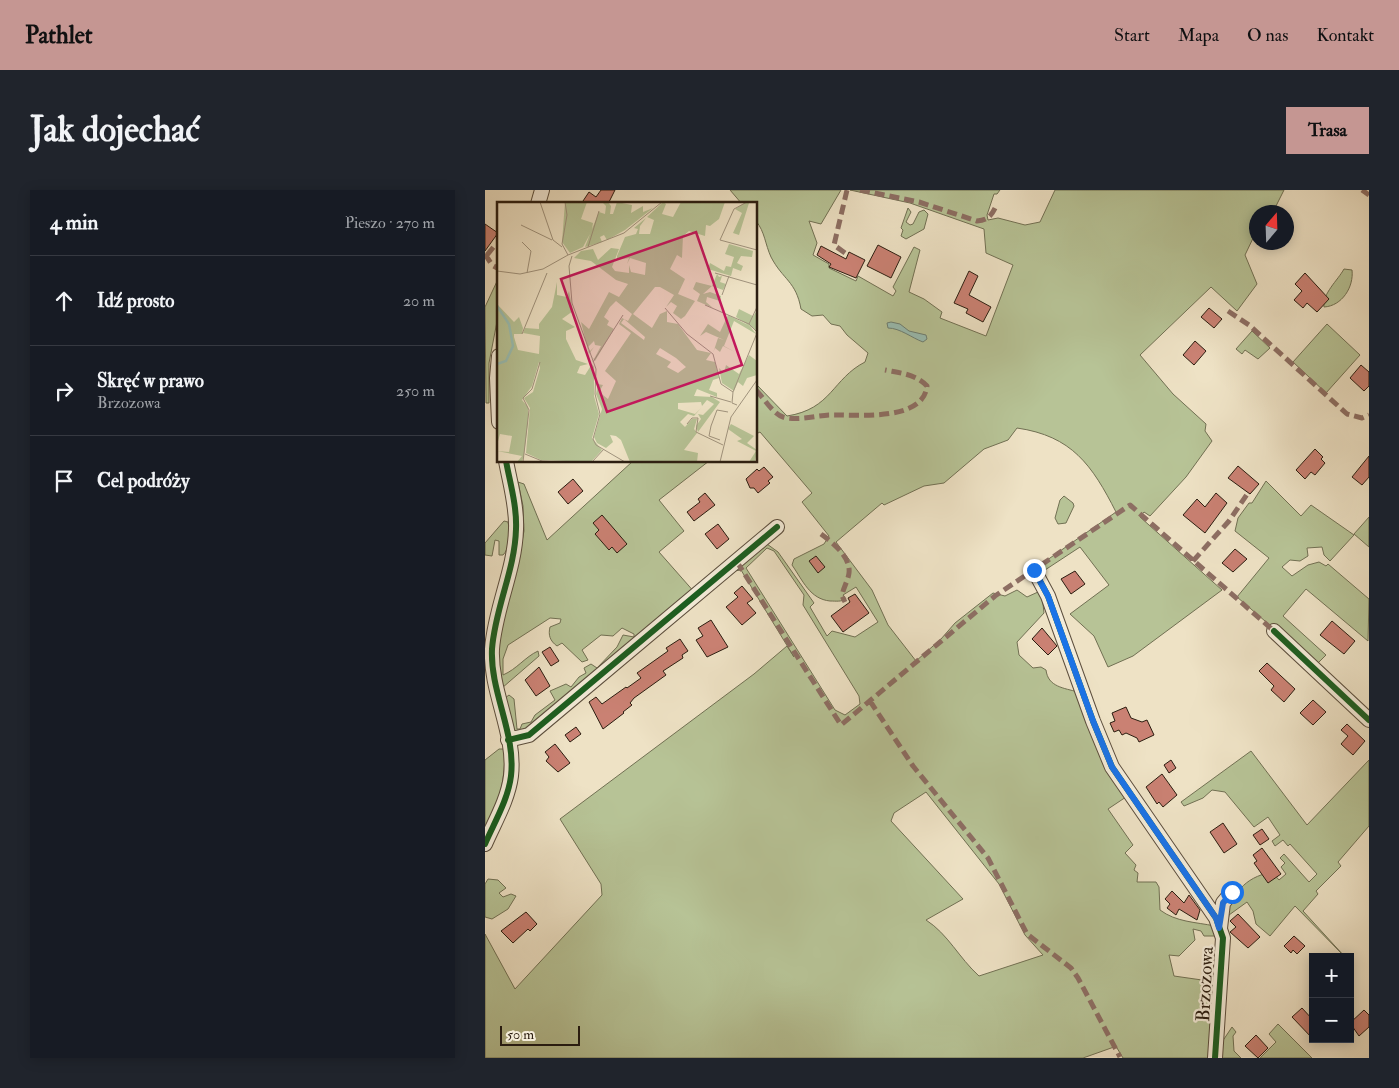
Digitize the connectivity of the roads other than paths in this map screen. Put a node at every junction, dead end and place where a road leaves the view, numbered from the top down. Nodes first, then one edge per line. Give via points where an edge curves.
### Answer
1 (506, 462) edge
2 (777, 527) dead end
3 (1034, 570) dead end
4 (1274, 631) dead end
5 (1369, 720) edge
6 (508, 740) junction
7 (485, 844) edge
8 (1232, 892) dead end
9 (1218, 925) junction
10 (1215, 1058) edge

1 - 6 street via 516,528 515,545 495,620 492,672
2 - 6 street via 529,735
3 - 9 street, Brzozowa via 1048,596 1112,767
4 - 5 street
6 - 7 street via 511,775 508,789
8 - 9 street via 1223,903
9 - 10 street, Brzozowa via 1223,938

